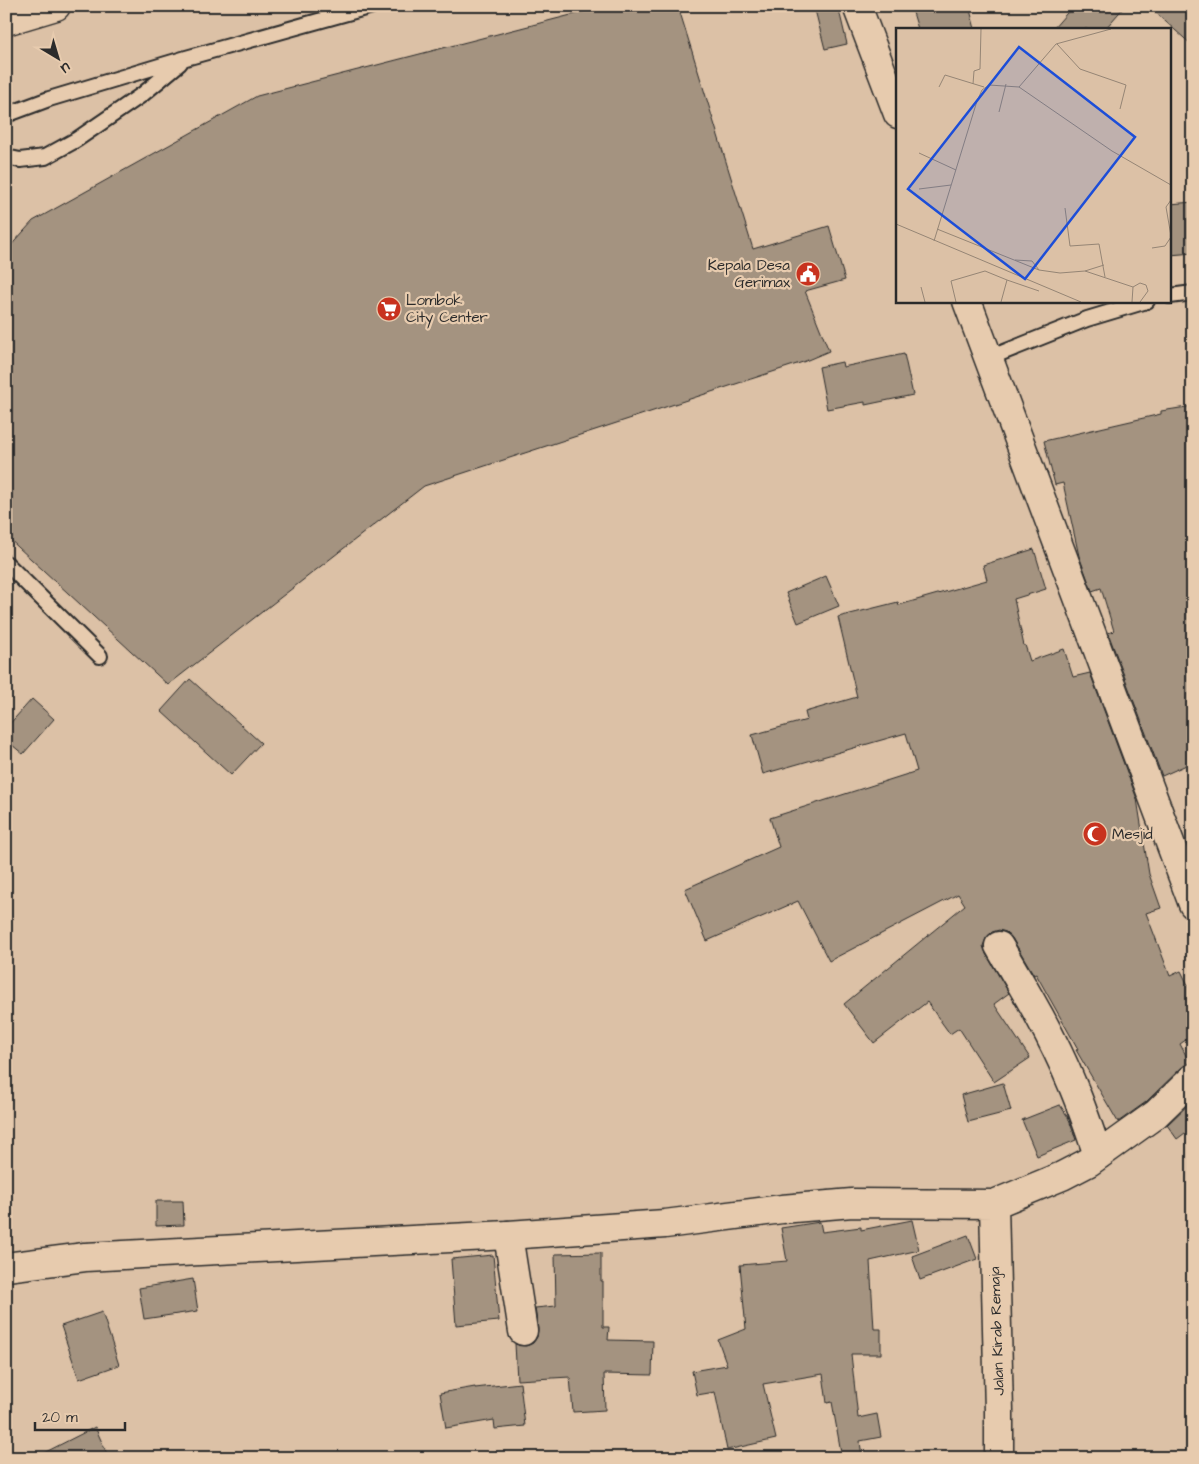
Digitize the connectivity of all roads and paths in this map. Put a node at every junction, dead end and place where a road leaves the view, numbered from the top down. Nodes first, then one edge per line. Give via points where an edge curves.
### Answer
1 (56, 6) edge
2 (372, 6) edge
3 (858, 6) edge
4 (6, 22) edge
5 (186, 58) junction
6 (896, 109) edge
7 (6, 115) edge
8 (6, 157) edge
9 (1193, 294) edge
10 (1172, 296) edge
11 (968, 302) edge
12 (1144, 302) edge
13 (988, 358) junction
14 (6, 563) edge
15 (100, 656) dead end
16 (1193, 904) edge
17 (999, 946) dead end
18 (1193, 1078) edge
19 (1098, 1155) junction
20 (994, 1204) junction
21 (508, 1235) junction
22 (6, 1267) edge
23 (522, 1331) dead end
24 (999, 1458) edge

1 - 4 main road
2 - 5 lane
3 - 6 main road
5 - 7 lane
5 - 8 lane via 143,94 76,140 45,157 20,160
9 - 10 lane
11 - 13 main road
12 - 13 lane via 1087,319
13 - 16 main road
14 - 15 lane
17 - 19 main road via 1032,1000 1061,1059
18 - 19 main road via 1156,1114
19 - 20 main road via 1062,1176
20 - 21 main road via 852,1203 665,1224
20 - 24 main road, Jalan Kirab Remaja
21 - 22 main road via 85,1257
21 - 23 main road

